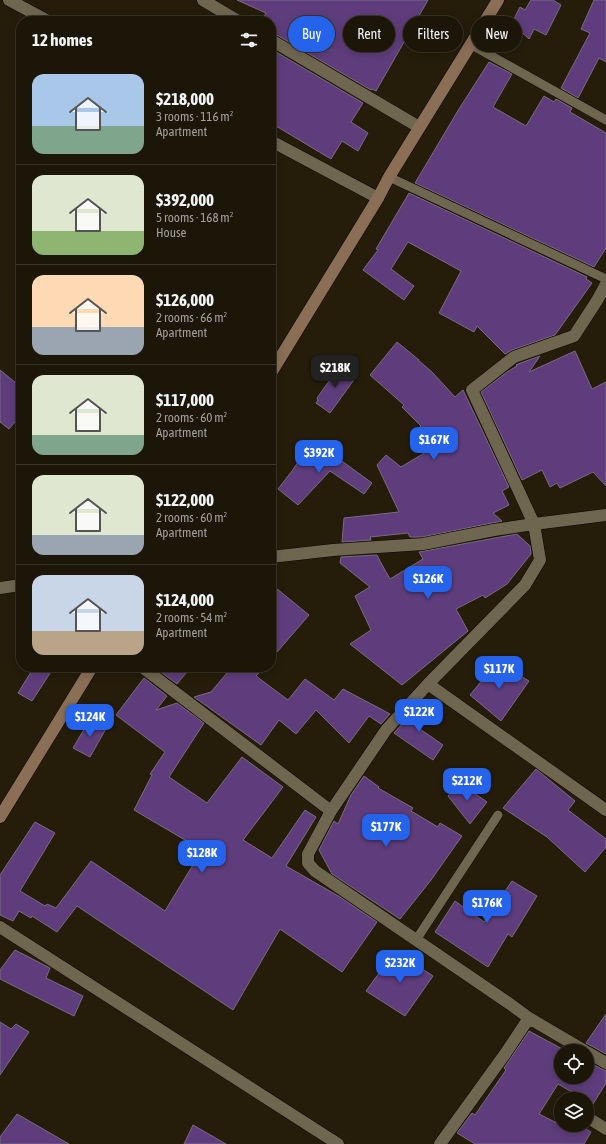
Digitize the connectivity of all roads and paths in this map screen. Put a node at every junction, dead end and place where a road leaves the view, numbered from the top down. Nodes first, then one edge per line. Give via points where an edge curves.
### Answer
1 (9, 0) edge
2 (203, 0) edge
3 (498, 0) edge
4 (39, 16) edge
5 (230, 16) edge
6 (276, 43) edge
7 (470, 44) junction
8 (606, 120) edge
9 (419, 127) junction
10 (276, 143) edge
11 (389, 177) junction
12 (378, 198) junction
13 (606, 279) edge
14 (606, 284) edge
15 (276, 365) edge
16 (606, 515) edge
17 (534, 524) junction
18 (276, 556) edge
19 (16, 586) edge
20 (0, 588) edge
21 (89, 672) edge
22 (149, 672) edge
23 (428, 684) junction
24 (606, 810) edge
25 (332, 812) junction
26 (498, 815) dead end
27 (0, 817) edge
28 (0, 927) edge
29 (416, 940) junction
30 (529, 1018) junction
31 (573, 1044) edge
32 (594, 1056) edge
33 (606, 1063) edge
34 (594, 1121) edge
35 (606, 1128) edge
36 (338, 1144) edge
37 (440, 1144) edge

1 - 4 street
2 - 5 street
3 - 7 main road
6 - 9 street
7 - 8 lane
7 - 9 main road
9 - 11 main road
10 - 12 street
11 - 12 main road
11 - 13 lane
12 - 15 main road
14 - 17 street via 574,336 514,357 472,390
16 - 17 street
17 - 18 street via 423,544
17 - 23 street via 540,560 525,584
19 - 20 street
21 - 27 main road
22 - 25 street
23 - 24 street
23 - 25 street via 386,730
25 - 29 street via 308,854 308,863 315,871
26 - 29 lane
28 - 36 street
29 - 30 street
30 - 31 street
30 - 37 street
32 - 33 street
34 - 35 street

